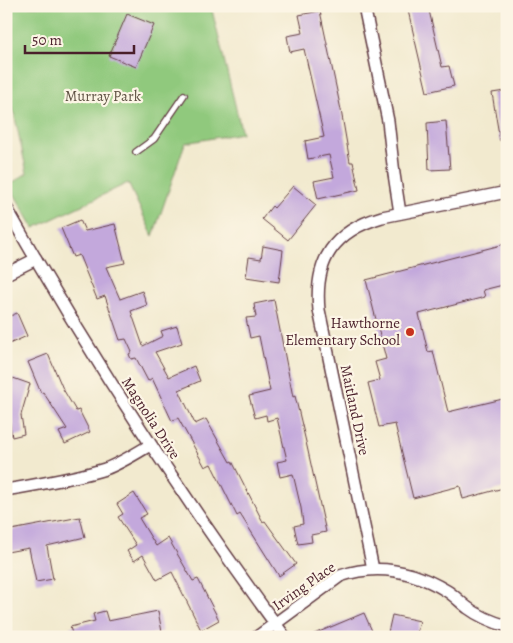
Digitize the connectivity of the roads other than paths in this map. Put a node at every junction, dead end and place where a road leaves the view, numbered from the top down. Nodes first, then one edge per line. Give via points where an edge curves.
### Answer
1 (364, 6) edge
2 (184, 95) dead end
3 (136, 152) dead end
4 (507, 192) edge
5 (6, 207) edge
6 (400, 213) junction
7 (36, 259) junction
8 (6, 274) edge
9 (150, 445) junction
10 (6, 490) edge
11 (373, 569) junction
12 (275, 624) junction
13 (507, 626) edge
14 (257, 637) edge
15 (285, 637) edge

1 - 6 street via 388,122
2 - 3 lane via 154,139
4 - 6 street, Maitland Drive
5 - 7 street, Magnolia Drive
6 - 11 street, Maitland Drive via 366,221 348,231 326,259 318,284 319,310
7 - 8 street
7 - 9 street, Magnolia Drive
9 - 10 street via 106,468
9 - 12 street, Magnolia Drive
11 - 12 street, Irving Place via 340,576
11 - 13 street, Irving Place via 404,572 422,578 481,616
12 - 14 street, Irving Place
12 - 15 street, Magnolia Drive

